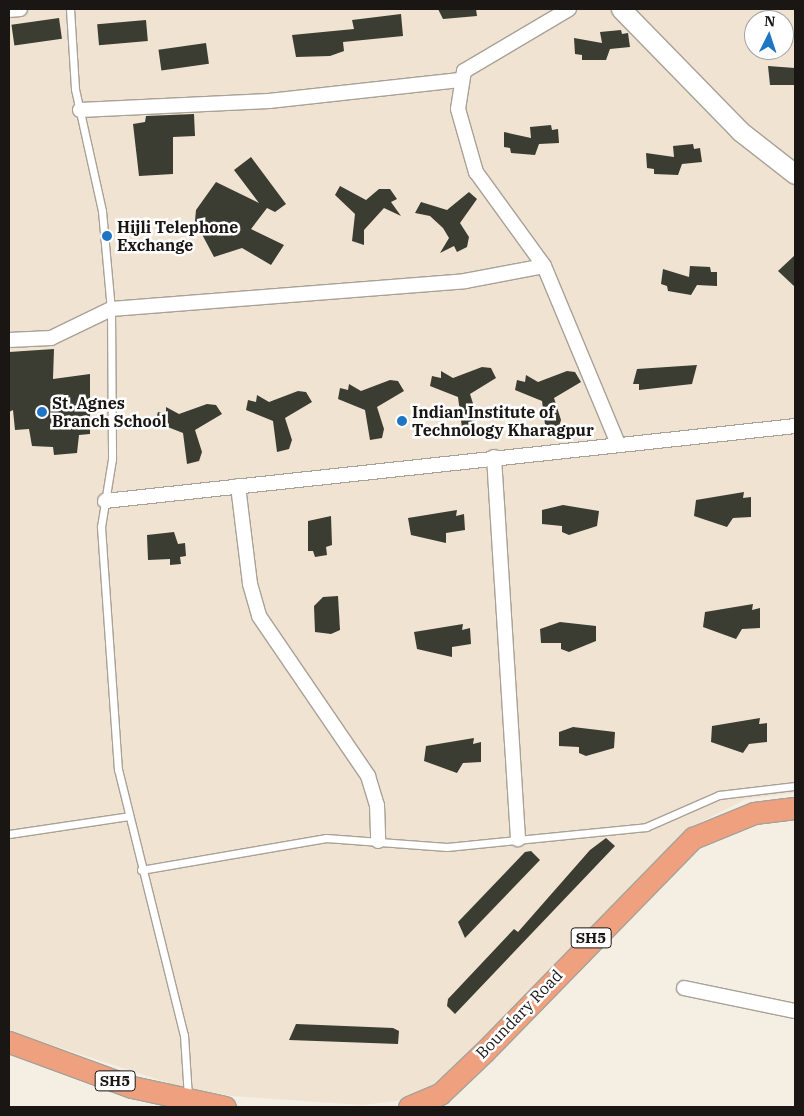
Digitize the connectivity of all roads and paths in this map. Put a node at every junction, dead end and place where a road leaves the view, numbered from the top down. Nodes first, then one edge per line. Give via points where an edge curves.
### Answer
1 (20, 9) edge
2 (70, 9) edge
3 (569, 9) edge
4 (621, 9) edge
5 (9, 10) edge
6 (460, 80) junction
7 (80, 110) junction
8 (795, 173) edge
9 (544, 266) junction
10 (111, 309) junction
11 (9, 340) edge
12 (795, 426) edge
13 (618, 444) junction
14 (494, 457) junction
15 (238, 486) junction
16 (105, 501) junction
17 (795, 786) edge
18 (795, 808) edge
19 (129, 816) junction
20 (9, 834) edge
21 (518, 839) junction
22 (378, 842) junction
23 (141, 870) junction
24 (684, 988) dead end
25 (795, 1012) edge
26 (9, 1042) edge
27 (188, 1105) edge
28 (225, 1107) edge
29 (409, 1107) edge

1 - 5 street
2 - 7 lane
3 - 6 street via 472,64
4 - 8 street via 740,131
6 - 7 street via 269,101
6 - 9 street via 458,109 476,172
7 - 10 lane via 102,211
9 - 10 street via 465,281
9 - 13 street
10 - 11 street via 51,338
10 - 16 lane via 112,459
12 - 13 street
13 - 14 street
14 - 15 street
14 - 21 street
15 - 16 street
15 - 22 street via 250,584 259,616 368,776 377,806
16 - 19 lane via 101,527 108,655 118,769
17 - 21 lane via 719,795 646,826
18 - 29 main road, Boundary Road / SH5 via 754,813 693,838 485,1052 440,1094
19 - 20 lane
19 - 23 lane
21 - 22 lane via 425,848
22 - 23 lane via 326,838
23 - 27 lane via 184,1035
24 - 25 street
26 - 27 main road, SH5
27 - 28 main road, SH5

